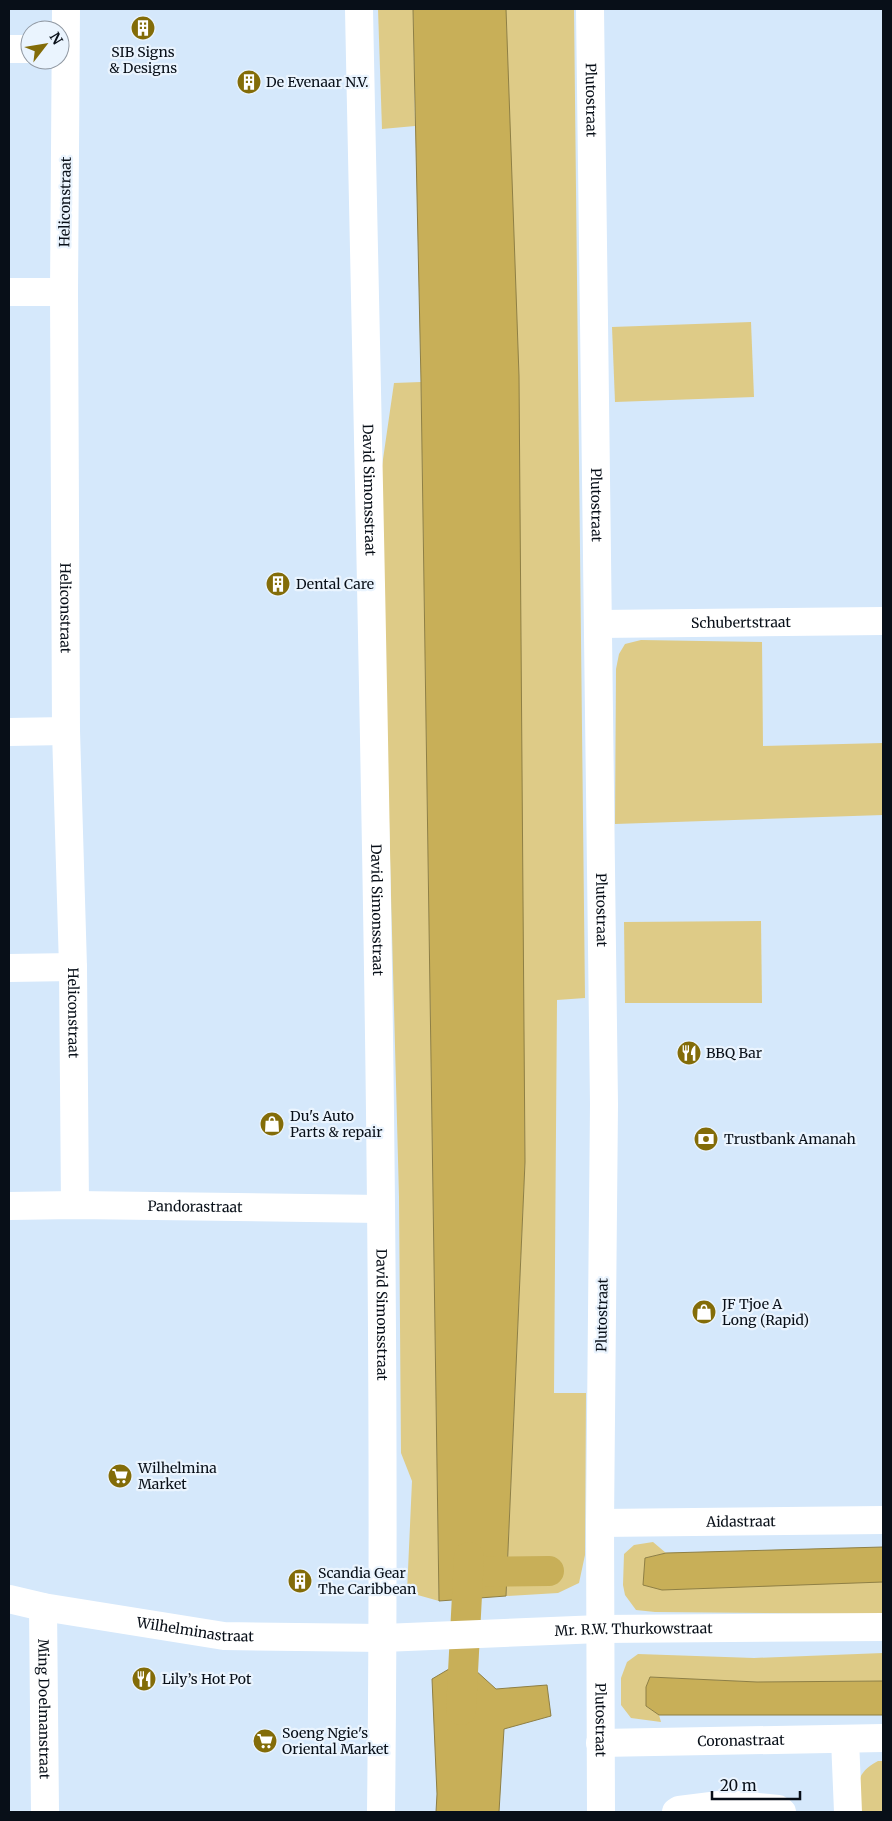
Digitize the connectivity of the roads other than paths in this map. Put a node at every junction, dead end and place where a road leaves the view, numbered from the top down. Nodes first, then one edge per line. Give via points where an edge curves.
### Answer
1 (359, 9) edge
2 (590, 9) edge
3 (63, 70) edge
4 (9, 292) edge
5 (64, 292) junction
6 (883, 621) edge
7 (598, 624) junction
8 (66, 731) junction
9 (9, 732) edge
10 (73, 967) junction
11 (9, 968) edge
12 (9, 1206) edge
13 (75, 1206) junction
14 (381, 1209) junction
15 (883, 1520) edge
16 (600, 1524) junction
17 (9, 1599) edge
18 (43, 1607) junction
19 (883, 1627) edge
20 (600, 1629) junction
21 (383, 1638) junction
22 (883, 1738) edge
23 (845, 1739) junction
24 (600, 1743) junction
25 (45, 1812) edge
26 (381, 1812) edge
27 (601, 1812) edge
28 (676, 1812) edge
29 (782, 1812) edge
30 (848, 1812) edge

1 - 14 street, David Simonsstraat
2 - 7 street, Plutostraat
3 - 5 street, Heliconstraat
4 - 5 street
5 - 8 street, Heliconstraat
6 - 7 street, Schubertstraat
7 - 16 street, Plutostraat via 604,1104
8 - 9 street
8 - 10 street, Heliconstraat
10 - 11 street
10 - 13 street, Heliconstraat
12 - 13 street, Pandorastraat
13 - 14 street, Pandorastraat
14 - 21 street, David Simonsstraat
15 - 16 street, Aidastraat
16 - 20 street, Plutostraat
17 - 18 street, Wilhelminastraat
18 - 21 street, Wilhelminastraat via 224,1636
18 - 25 street, Ming Doelmanstraat
19 - 20 street, Mr. R.W. Thurkowstraat
20 - 21 street, Mr. R.W. Thurkowstraat
20 - 24 street, Plutostraat
21 - 26 street, David Simonsstraat
22 - 23 street, Coronastraat
23 - 24 street, Coronastraat
23 - 30 street
24 - 27 street, Plutostraat
28 - 29 street via 727,1804

